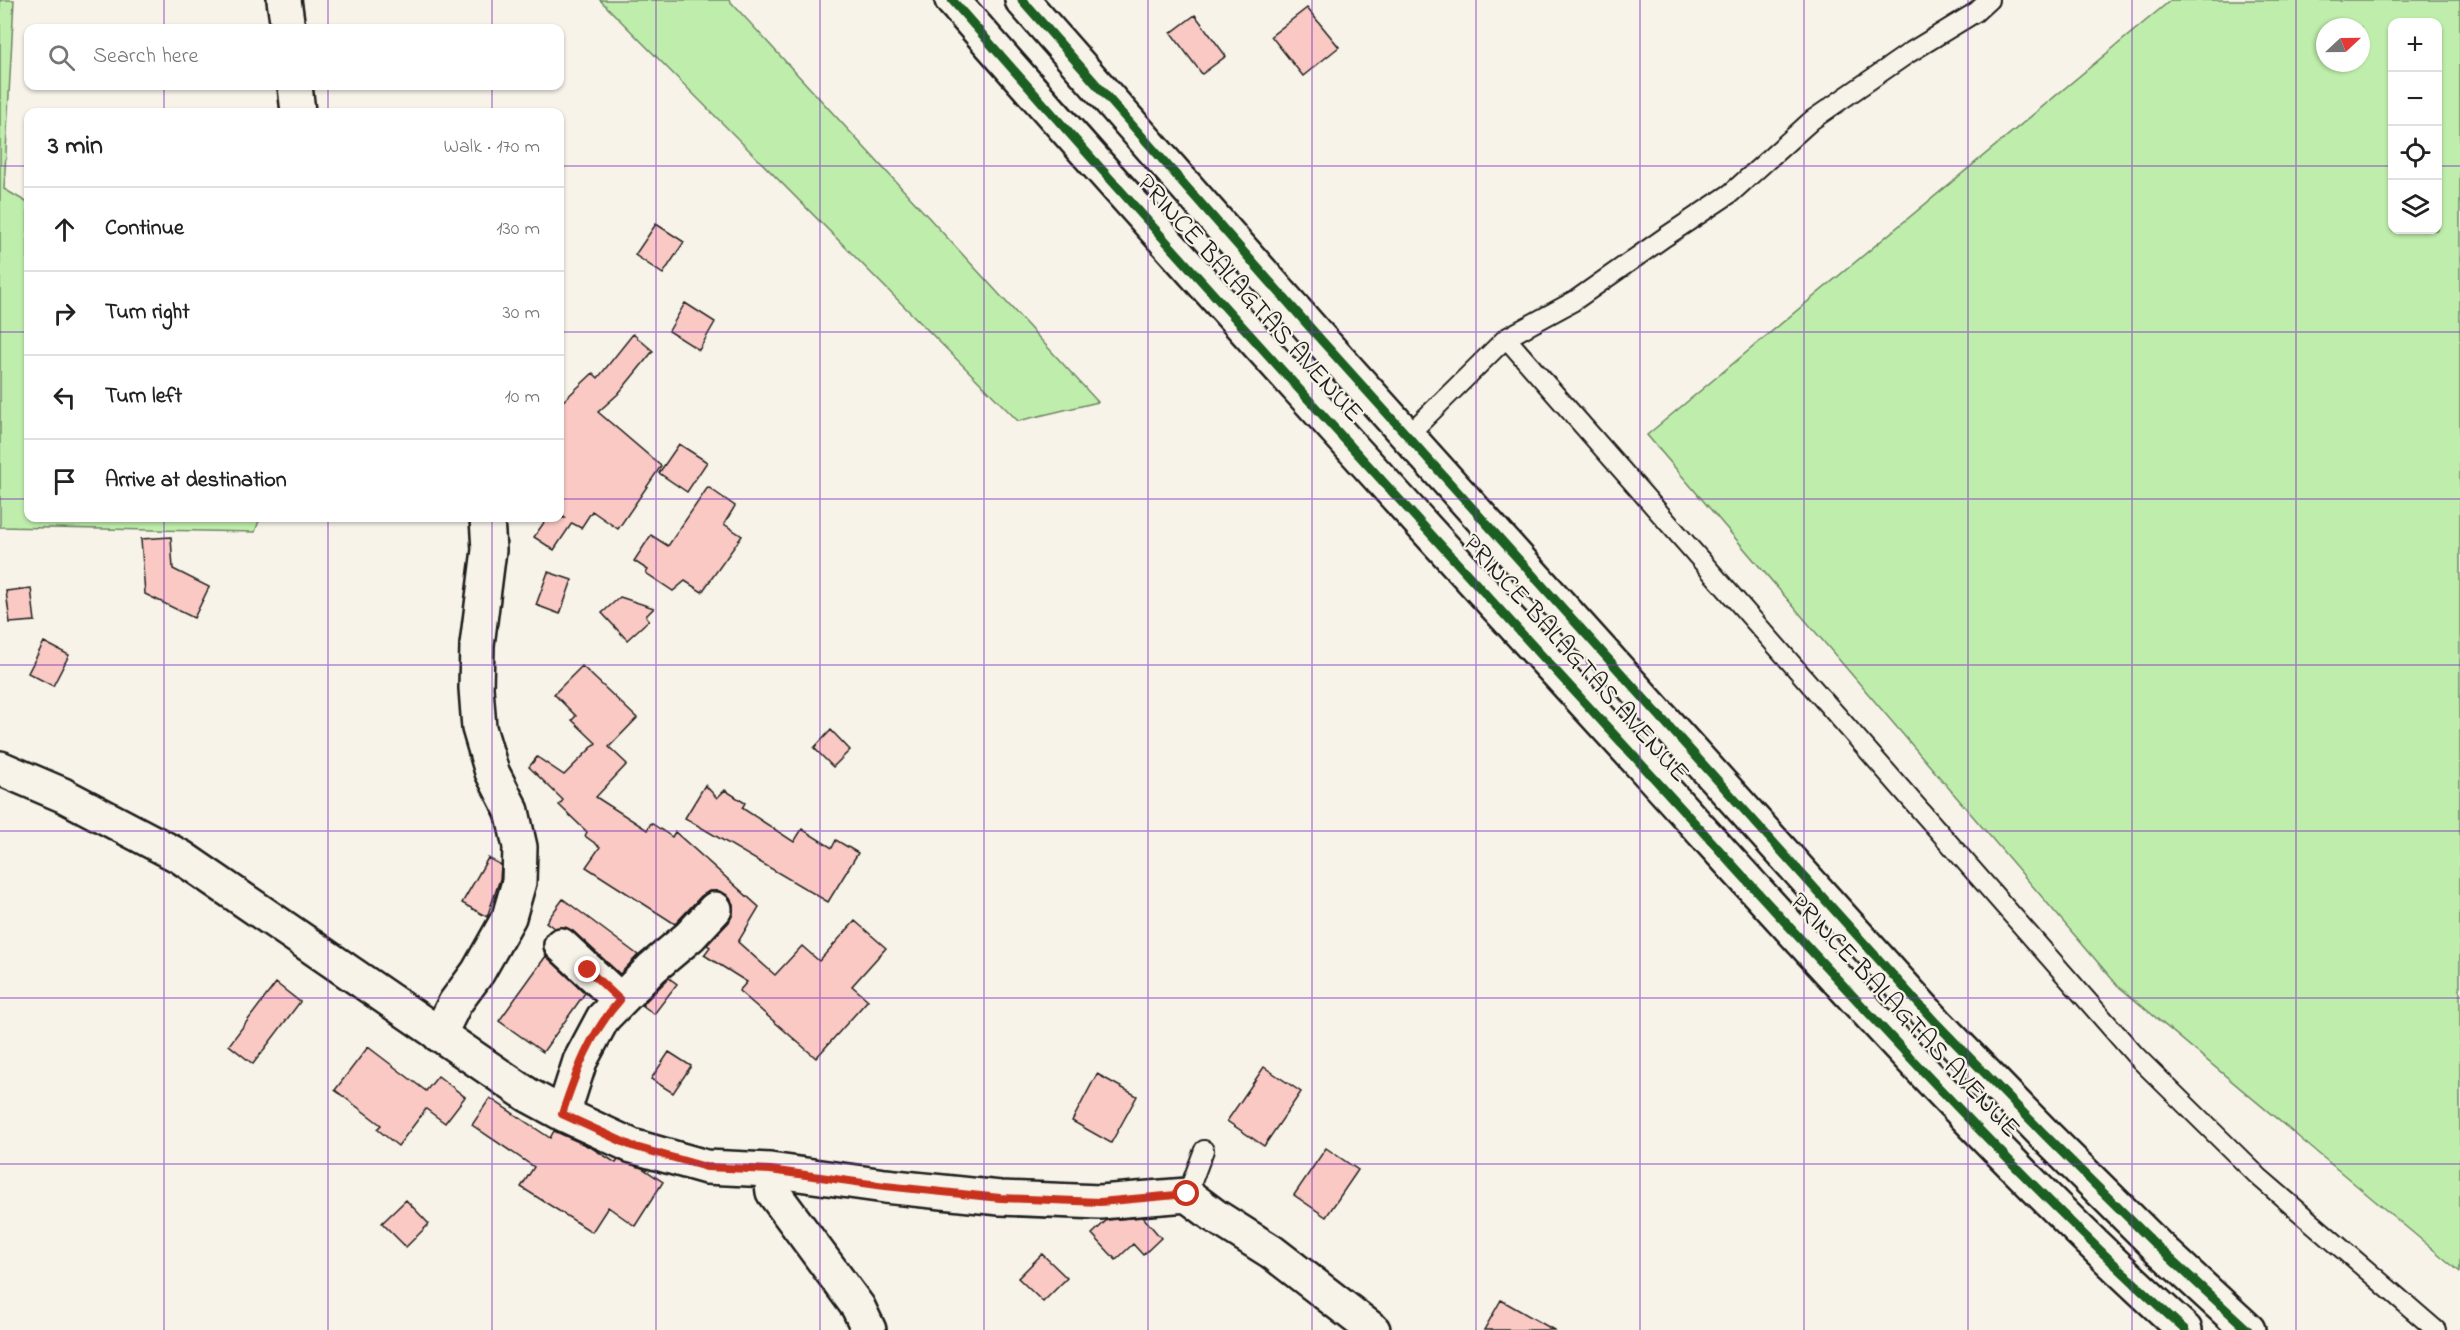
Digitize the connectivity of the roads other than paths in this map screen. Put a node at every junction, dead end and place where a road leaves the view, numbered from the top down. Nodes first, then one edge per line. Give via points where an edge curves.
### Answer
1 (284, 0) edge
2 (952, 0) edge
3 (1023, 0) edge
4 (1989, 0) edge
5 (287, 24) edge
6 (295, 90) edge
7 (298, 108) edge
8 (1506, 338) junction
9 (1407, 436) junction
10 (487, 522) edge
11 (0, 768) edge
12 (1714, 776) junction
13 (1680, 807) junction
14 (715, 909) dead end
15 (561, 945) dead end
16 (620, 1000) junction
17 (439, 1035) junction
18 (562, 1114) junction
19 (1204, 1150) dead end
20 (770, 1170) junction
21 (1187, 1194) junction
22 (869, 1330) edge
23 (1372, 1330) edge
24 (2185, 1330) edge
25 (2248, 1330) edge
26 (2436, 1330) edge

1 - 5 main road
2 - 13 main road, PRINCE BALAGTAS AVENUE via 1369,467
3 - 9 main road, PRINCE BALAGTAS AVENUE
4 - 8 lane via 1812,120 1731,193 1574,302
6 - 7 main road
8 - 9 lane
8 - 26 lane via 2135,1054 2259,1177
9 - 12 main road, PRINCE BALAGTAS AVENUE
10 - 17 main road via 489,550 477,655 479,728 492,772 512,811 520,847 519,882 510,917
11 - 17 main road via 63,795 181,857
12 - 13 main road
12 - 25 main road, PRINCE BALAGTAS AVENUE via 1936,1023 2159,1248
13 - 24 main road, PRINCE BALAGTAS AVENUE via 1903,1051 2128,1279
14 - 16 main road
15 - 16 main road
16 - 18 main road via 603,1018 580,1061
17 - 18 main road
18 - 20 main road via 660,1155 706,1167
19 - 21 lane
20 - 21 main road via 1000,1198 1100,1202
20 - 22 main road via 773,1192 858,1307
21 - 23 main road via 1272,1252

